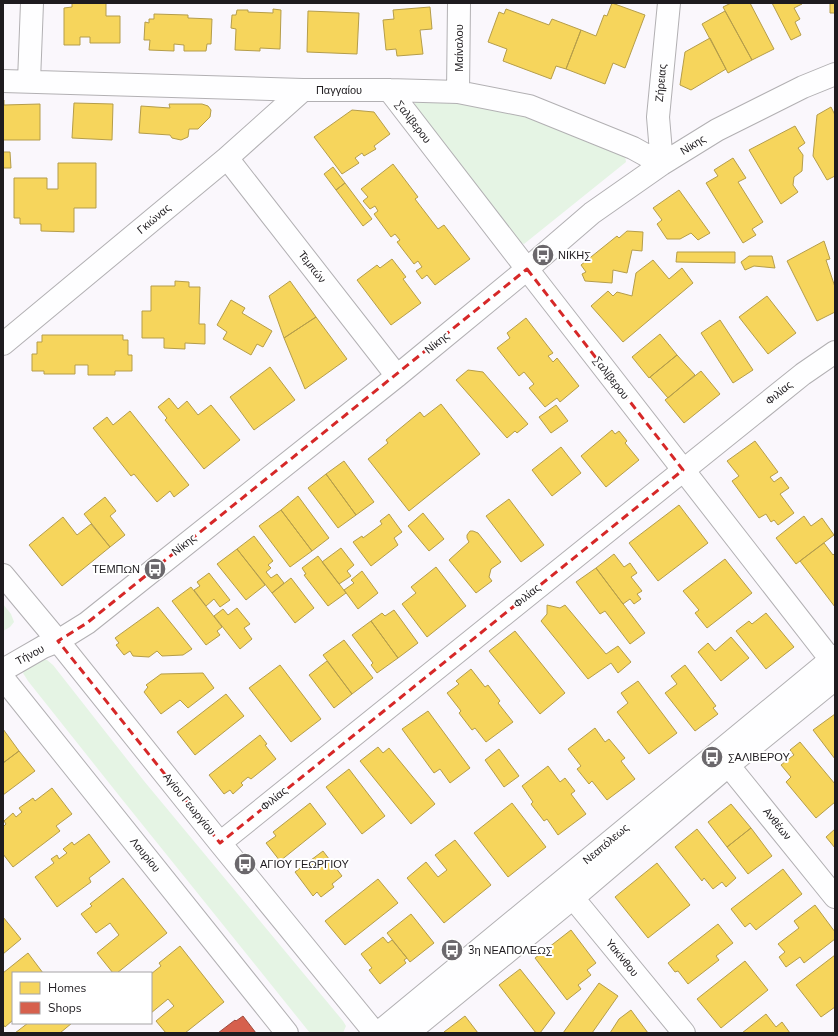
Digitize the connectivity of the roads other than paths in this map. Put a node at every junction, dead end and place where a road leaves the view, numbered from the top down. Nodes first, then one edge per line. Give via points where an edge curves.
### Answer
1 (32, 3) edge
2 (459, 3) edge
3 (669, 3) edge
4 (835, 74) edge
5 (3, 81) edge
6 (29, 81) junction
7 (303, 90) junction
8 (389, 90) junction
9 (458, 92) junction
10 (227, 158) junction
11 (662, 164) junction
12 (527, 270) junction
13 (3, 344) edge
14 (835, 352) edge
15 (397, 376) junction
16 (683, 470) junction
17 (3, 574) edge
18 (58, 641) junction
19 (834, 665) edge
20 (3, 670) edge
21 (3, 678) edge
22 (724, 759) junction
23 (220, 843) junction
24 (566, 890) junction
25 (835, 897) edge
26 (287, 1033) edge
27 (376, 1033) edge
28 (408, 1033) edge
29 (684, 1033) edge

1 - 6 street
2 - 9 street, Μαίναλου
3 - 11 street, Ζήρειας via 658,117
4 - 11 street, Νίκης via 717,130
5 - 6 street, Παγγαίου
6 - 7 street, Παγγαίου
7 - 8 street, Παγγαίου
7 - 10 street, Γκιώνας
8 - 9 street, Παγγαίου
8 - 12 street, Σαλίβερου
9 - 11 street, Παγγαίου via 529,106 632,148
10 - 13 street, Γκιώνας
10 - 15 street, Τεμπών
11 - 12 street, Νίκης via 592,213
12 - 15 street, Νίκης
12 - 16 street, Σαλίβερου
14 - 16 street, Φιλίας via 803,374
15 - 18 street, Νίκης via 87,623
16 - 19 street, Σαλίβερου
16 - 23 street, Φιλίας
17 - 18 street, Αγίου Γεωργίου
18 - 20 street, Τήνου
18 - 23 street, Αγίου Γεωργίου
19 - 22 street, Νεαπόλεως
21 - 26 street, Λαυρίου
22 - 24 street, Νεαπόλεως
22 - 25 street, Ανθέων
23 - 27 street, Αγίου Γεωργίου
24 - 27 street, Νεαπόλεως
24 - 28 street, Νεαπόλεως
24 - 29 street, Υακίνθου

